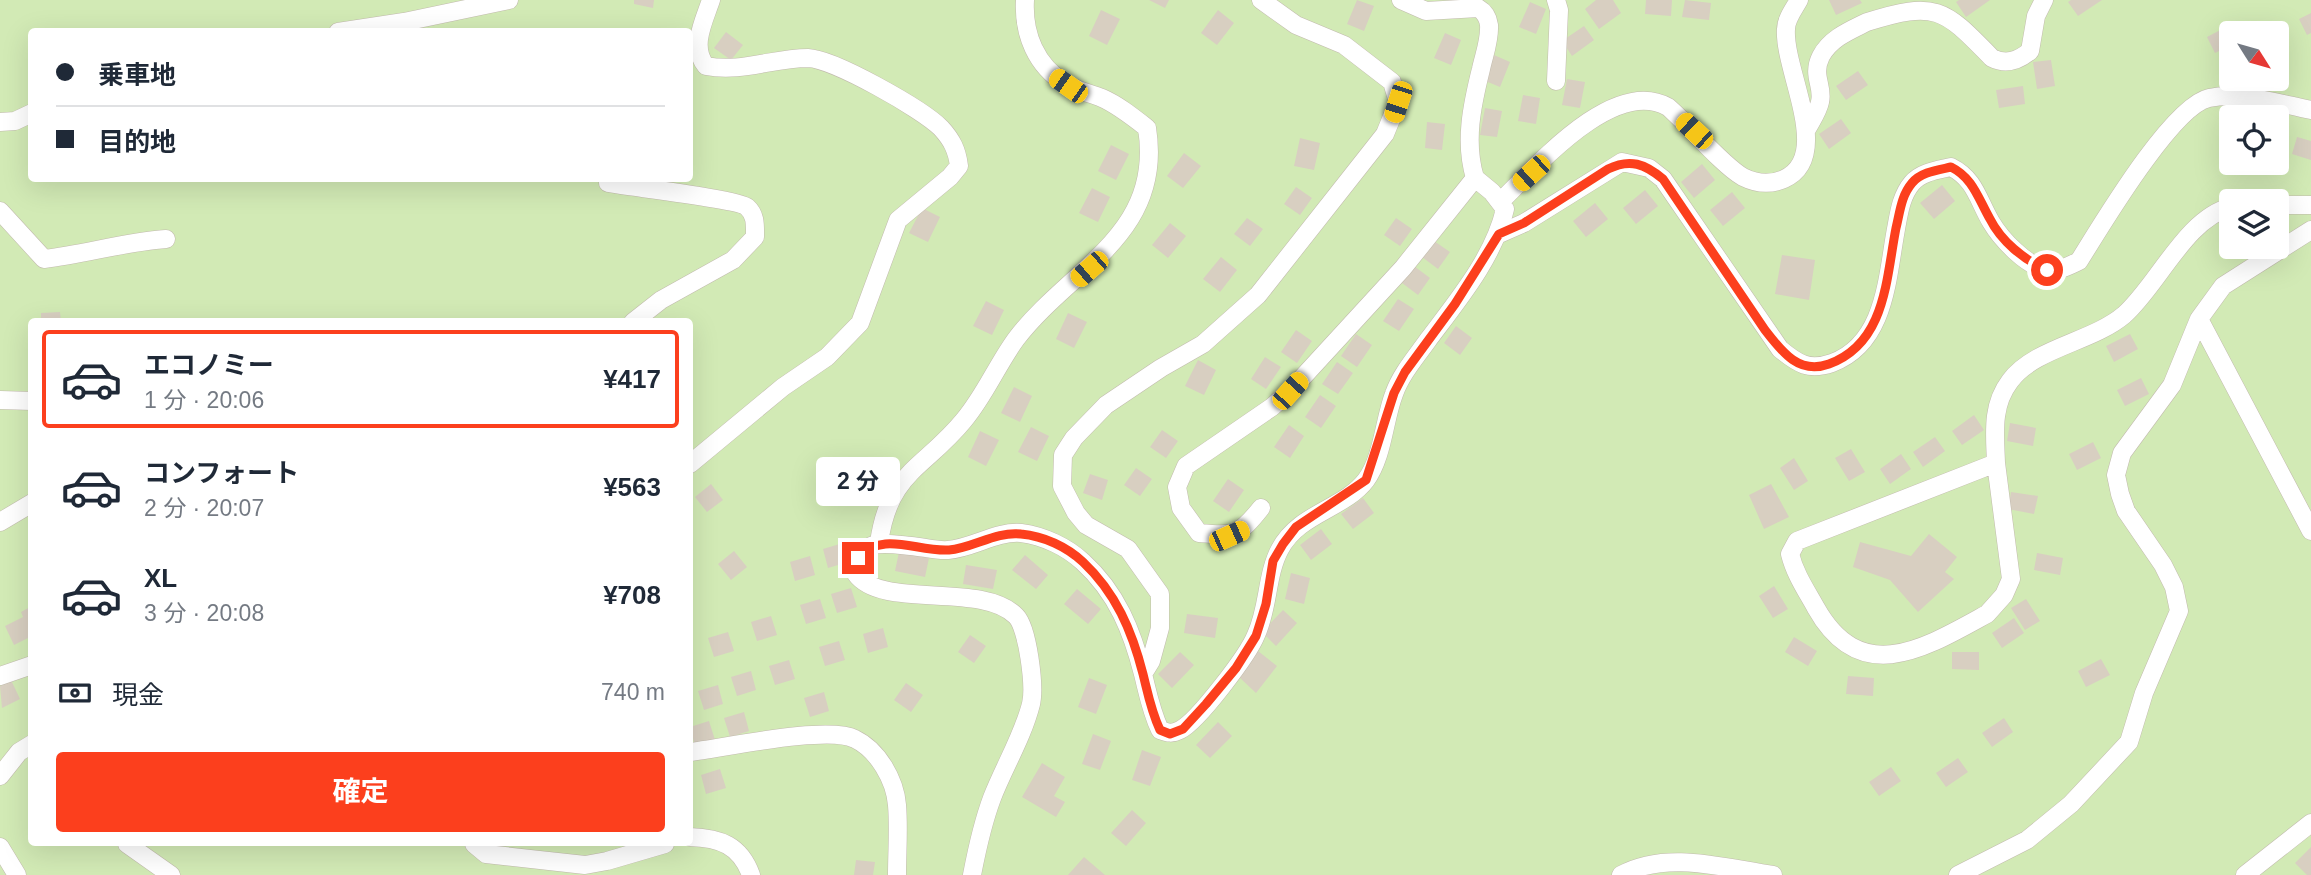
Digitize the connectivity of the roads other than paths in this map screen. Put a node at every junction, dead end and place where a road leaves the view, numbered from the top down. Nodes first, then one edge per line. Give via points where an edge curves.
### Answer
1 (509, 0) edge
2 (711, 0) edge
3 (1025, 0) edge
4 (1261, 0) edge
5 (1401, 0) edge
6 (1556, 0) edge
7 (1799, 0) edge
8 (2044, 0) edge
9 (364, 28) edge
10 (1556, 81) dead end
11 (2311, 110) edge
12 (28, 115) edge
13 (0, 122) edge
14 (1806, 131) junction
15 (1475, 178) junction
16 (608, 183) dead end
17 (1500, 201) junction
18 (2289, 205) edge
19 (2311, 205) edge
20 (0, 211) edge
21 (2219, 212) edge
22 (2311, 230) edge
23 (1499, 234) junction
24 (166, 239) dead end
25 (638, 318) edge
26 (2199, 319) junction
27 (0, 400) edge
28 (28, 401) edge
29 (693, 462) edge
30 (1996, 463) junction
31 (28, 505) edge
32 (1261, 508) dead end
33 (1, 520) edge
34 (2311, 531) edge
35 (879, 543) junction
36 (28, 666) edge
37 (1143, 674) junction
38 (0, 676) edge
39 (28, 746) edge
40 (693, 752) edge
41 (0, 776) edge
42 (2311, 823) edge
43 (693, 837) edge
44 (130, 846) edge
45 (476, 846) edge
46 (659, 846) edge
47 (0, 847) edge
48 (17, 875) edge
49 (171, 875) edge
50 (751, 875) edge
51 (897, 875) edge
52 (972, 875) edge
53 (1621, 875) edge
54 (1773, 875) edge
55 (1958, 875) edge
56 (2245, 875) edge

1 - 9 street
2 - 29 street via 698,51 706,66 748,68 812,58 848,71 939,127 957,149 959,166 898,220 860,323 827,357
3 - 35 street via 1028,39 1056,78 1103,98 1147,128 1147,182 1138,208 1112,245 1045,307 1016,341 963,422 899,483 883,515
4 - 37 street via 1296,24 1344,45 1392,82 1398,102 1385,134 1258,295 1203,344 1106,405 1063,455 1062,486 1076,513 1086,525 1128,550 1160,594 1160,628
5 - 15 street via 1426,11 1478,8 1488,19 1472,105 1469,142
6 - 10 street
7 - 14 street via 1786,28
8 - 14 street via 2030,51 2020,59 2001,63 1943,10 1928,3 1886,12 1841,35 1828,44 1820,58 1815,73 1821,101
11 - 23 street via 2245,98 2211,97 2197,102 2139,168 2079,261 2064,268 2047,270 2003,240 1965,174 1951,167 1927,173 1913,181 1902,199 1880,310 1870,334 1856,350 1818,368 1800,366 1780,349 1663,179 1649,168 1622,162
12 - 13 street
14 - 17 street via 1806,158 1794,174 1763,184 1742,176 1668,107 1655,100 1634,101 1606,111 1578,130
15 - 17 street
15 - 32 street via 1403,268 1290,391 1186,466 1177,486 1181,508 1199,533 1229,536 1245,529
16 - 25 street via 723,198 746,205 755,218 755,237 733,260
17 - 23 street via 1505,209
18 - 19 street
20 - 24 street via 44,259
21 - 30 street via 2196,228 2123,315 2101,331 2034,361 2011,379 1995,416
22 - 26 street via 2223,286
23 - 37 street via 1405,372 1366,480 1296,527 1283,544 1273,561 1256,636 1220,688 1183,729 1170,734 1160,730 1151,712
26 - 34 street
26 - 55 street via 2172,385 2122,453 2116,475 2126,510 2163,565 2179,611 2144,693 2130,742 2071,804 2027,840
27 - 28 street
30 - 30 street via 2011,579 1996,606 1914,651 1864,654 1838,638 1794,569 1790,554 1797,541
31 - 33 street
35 - 37 street via 949,550 1003,534 1046,539 1072,552 1115,598
35 - 52 street via 858,558 856,574 864,584 1006,607 1026,633 1032,700 991,800
36 - 38 street
39 - 41 street
40 - 51 street via 821,734 853,737 873,751 897,802
42 - 56 street
43 - 50 street via 729,844 746,859
44 - 49 street
45 - 46 street via 486,854 585,865
47 - 48 street
53 - 54 street via 1681,861

